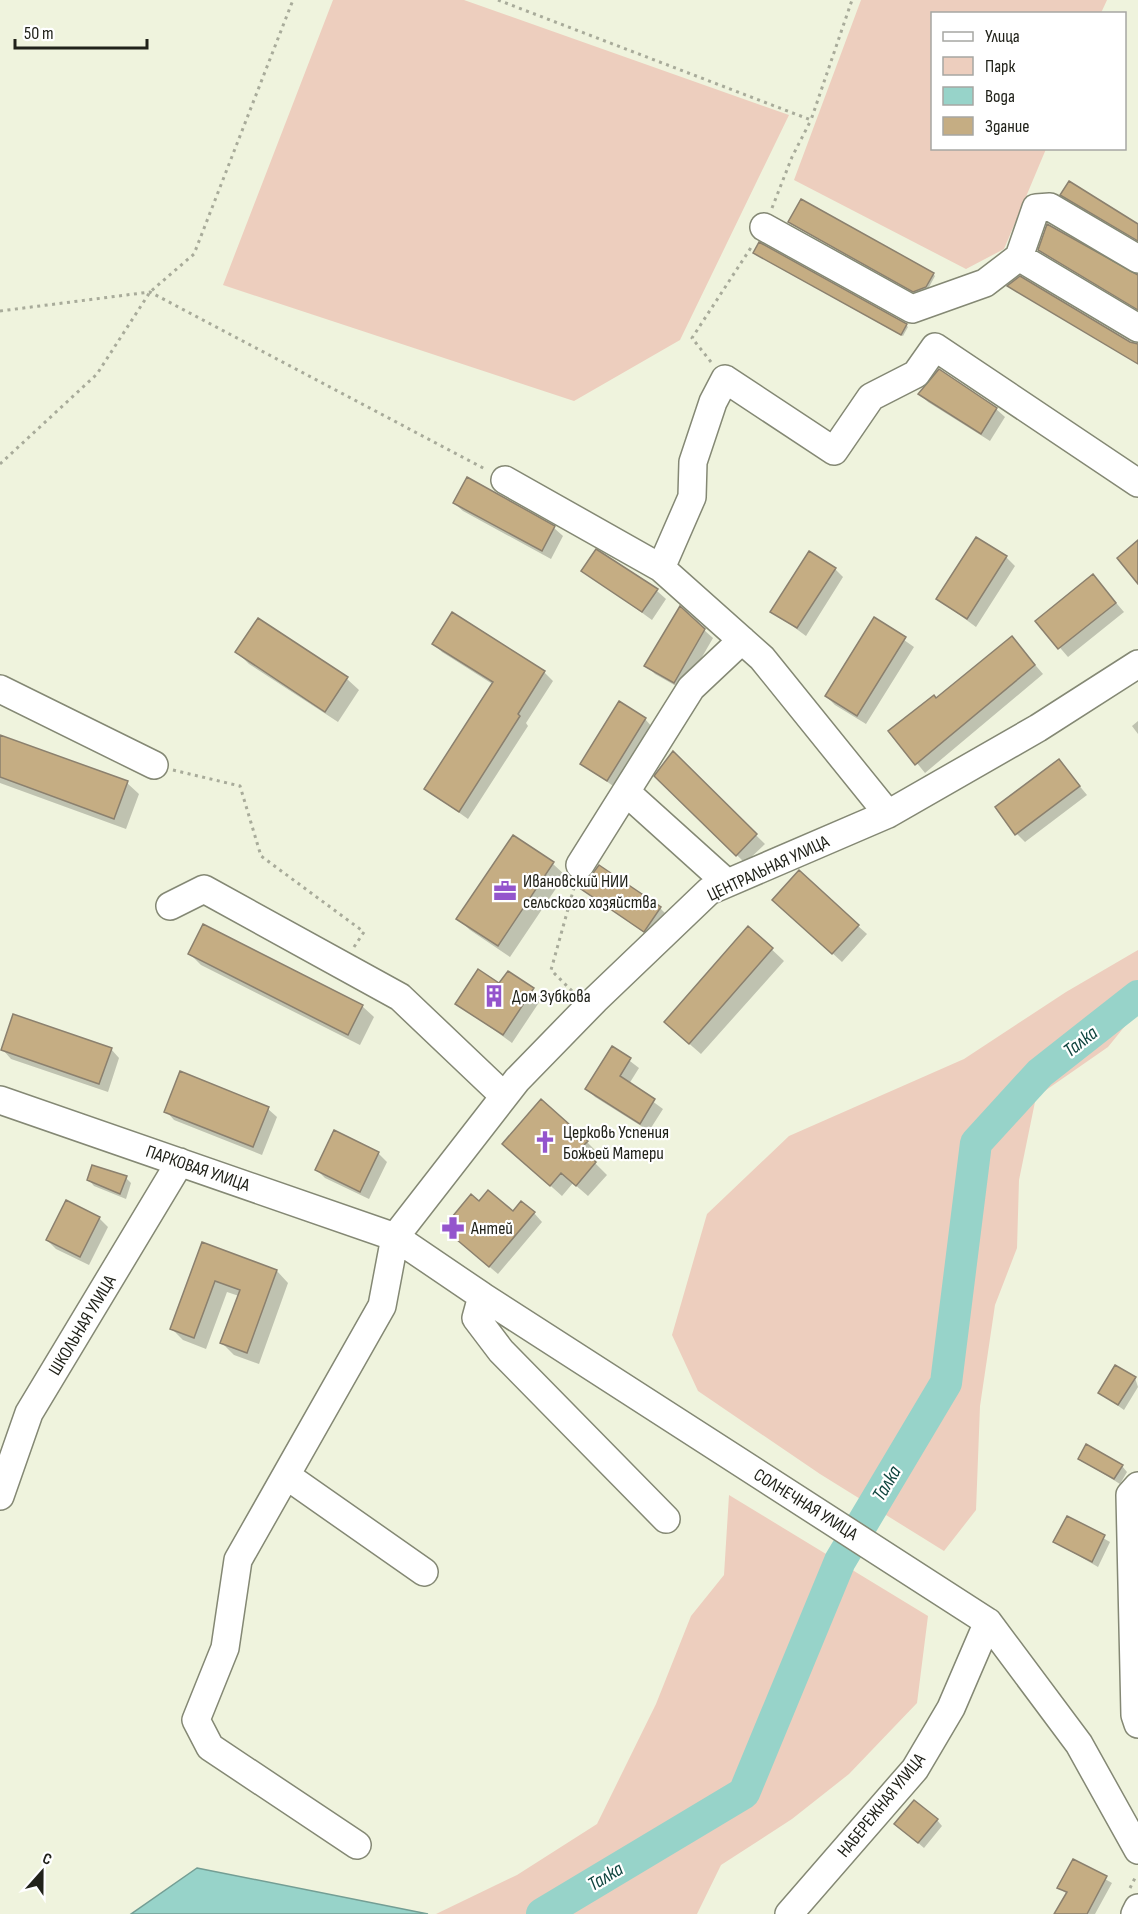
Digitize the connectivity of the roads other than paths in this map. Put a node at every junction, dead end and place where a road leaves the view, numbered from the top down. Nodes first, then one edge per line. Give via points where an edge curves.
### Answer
1 (764, 227) road end
2 (1019, 258) junction
3 (1138, 259) edge
4 (1138, 328) edge
5 (505, 480) road end
6 (1138, 483) edge
7 (661, 568) junction
8 (742, 640) junction
9 (1138, 664) edge
10 (0, 689) edge
11 (154, 765) road end
12 (626, 792) junction
13 (888, 814) junction
14 (580, 865) road end
15 (727, 883) junction
16 (170, 906) dead end
17 (504, 1096) junction
18 (0, 1100) edge
19 (180, 1162) junction
20 (395, 1237) junction
21 (482, 1296) junction
22 (287, 1476) junction
23 (1138, 1486) edge
24 (0, 1496) edge
25 (666, 1519) dead end
26 (424, 1572) dead end
27 (988, 1622) junction
28 (1138, 1724) edge
29 (357, 1845) dead end
30 (1138, 1850) edge
31 (1138, 1908) edge
32 (789, 1914) edge
33 (1135, 1914) edge

1 - 2 street via 912,309 985,284
2 - 3 street via 1036,208 1050,207
2 - 4 street
5 - 7 street
6 - 7 street via 934,347 916,374 871,397 834,451 725,379 693,462 692,497
7 - 8 street
8 - 12 street via 692,688
8 - 13 street via 762,658
9 - 13 street, ЦЕНТРАЛЬНАЯ УЛИЦА via 1038,729
10 - 11 street
12 - 14 street
12 - 15 street
13 - 15 street, ЦЕНТРАЛЬНАЯ УЛИЦА
15 - 17 street, ЦЕНТРАЛЬНАЯ УЛИЦА via 709,891 589,1006
16 - 17 street via 204,889 400,997
17 - 20 street, ЦЕНТРАЛЬНАЯ УЛИЦА
18 - 19 street, ПАРКОВАЯ УЛИЦА
19 - 20 street, ПАРКОВАЯ УЛИЦА
19 - 24 street, ШКОЛЬНАЯ УЛИЦА via 30,1413
20 - 21 street, СОЛНЕЧНАЯ УЛИЦА
20 - 22 street via 382,1306
21 - 25 street via 476,1318 501,1351
21 - 27 street, СОЛНЕЧНАЯ УЛИЦА
22 - 26 street
22 - 29 street via 238,1560 225,1648 196,1720 210,1747
23 - 28 street via 1130,1495 1129,1564
27 - 30 street, СОЛНЕЧНАЯ УЛИЦА via 1079,1744
27 - 32 street, НАБЕРЕЖНАЯ УЛИЦА via 951,1708 915,1769
31 - 33 street

